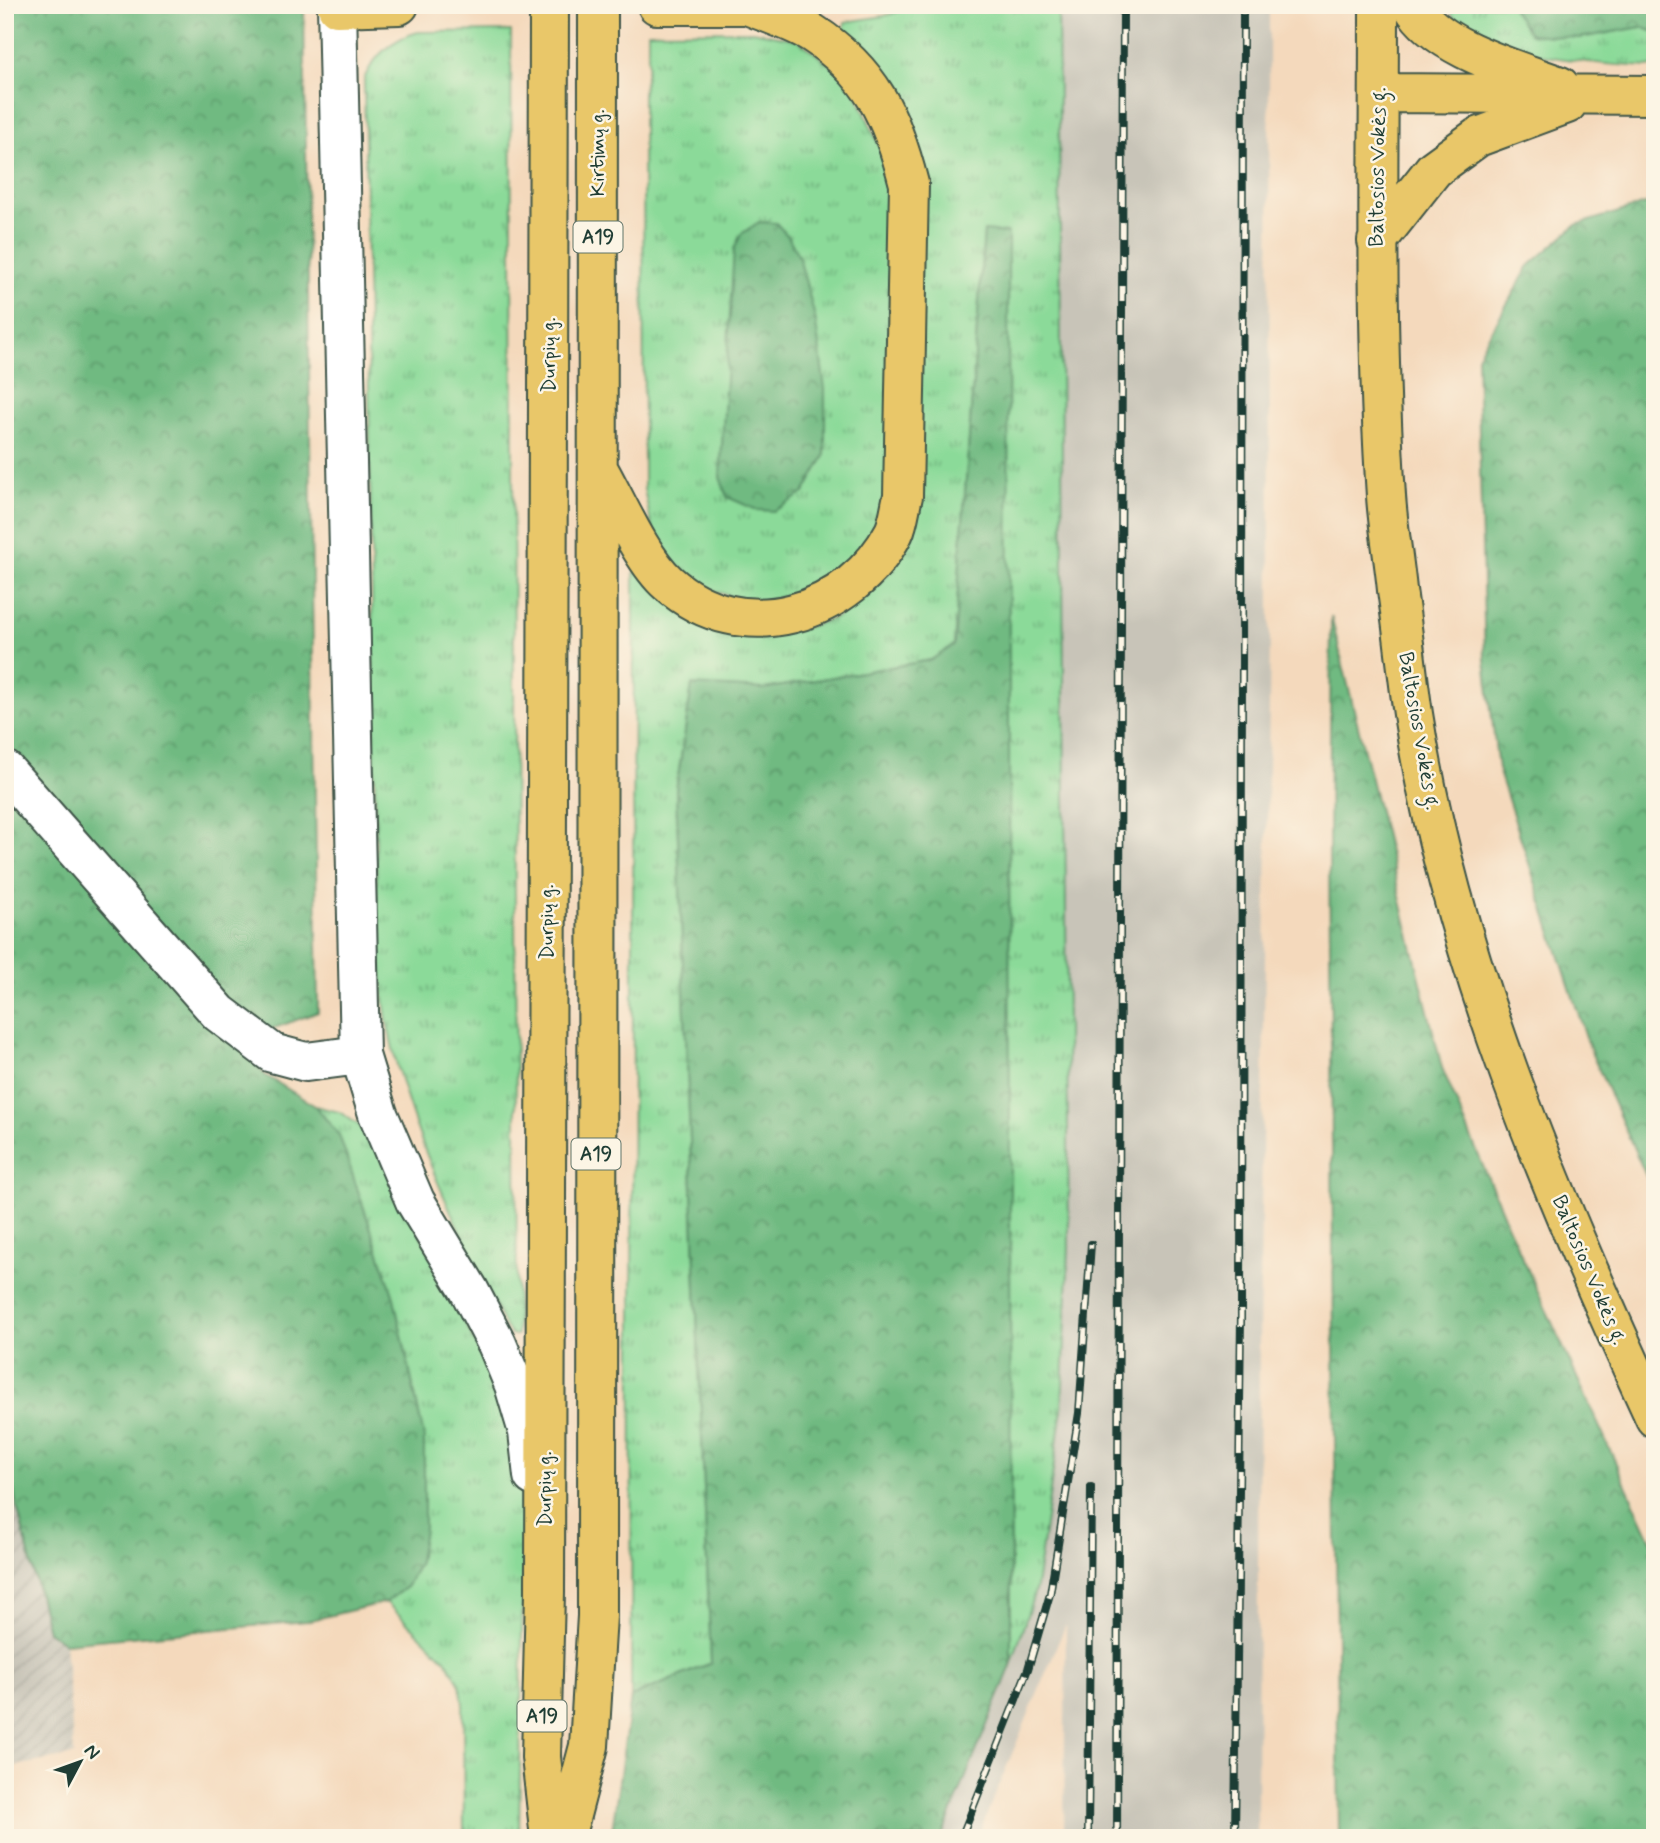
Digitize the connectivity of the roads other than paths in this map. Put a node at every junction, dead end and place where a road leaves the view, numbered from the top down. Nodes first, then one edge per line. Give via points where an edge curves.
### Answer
1 (399, 5) edge
2 (549, 5) edge
3 (598, 5) edge
4 (657, 5) edge
5 (1379, 5) edge
6 (1412, 5) edge
7 (337, 6) edge
8 (760, 6) edge
9 (1379, 93) junction
10 (1655, 95) edge
11 (1589, 96) junction
12 (1377, 241) junction
13 (598, 468) junction
14 (5, 770) edge
15 (360, 1055) junction
16 (1655, 1418) edge
17 (545, 1593) junction
18 (550, 1838) edge
19 (565, 1838) edge

1 - 7 main road
2 - 17 main road, Durpių g. / A19
3 - 13 main road, Kirtimų g. / A19
4 - 8 main road
5 - 9 main road, Baltosios Vokės g.
6 - 11 main road via 1418,16 1464,51
7 - 15 street
8 - 13 main road via 845,57 867,80 899,143 909,184 903,496 895,530 852,586 795,613 747,618 698,604 667,582 653,566
9 - 11 main road
9 - 12 main road, Baltosios Vokės g.
10 - 11 main road
11 - 12 main road via 1478,137 1434,169
12 - 16 main road, Baltosios Vokės g. via 1386,498 1413,715 1437,833 1480,993 1536,1144
13 - 19 main road, A19 via 597,1616 589,1746
14 - 15 street via 219,1013 272,1054 306,1062
15 - 17 street via 395,1158 498,1344 514,1385 528,1432
17 - 18 main road, Durpių g. / A19 via 541,1757

